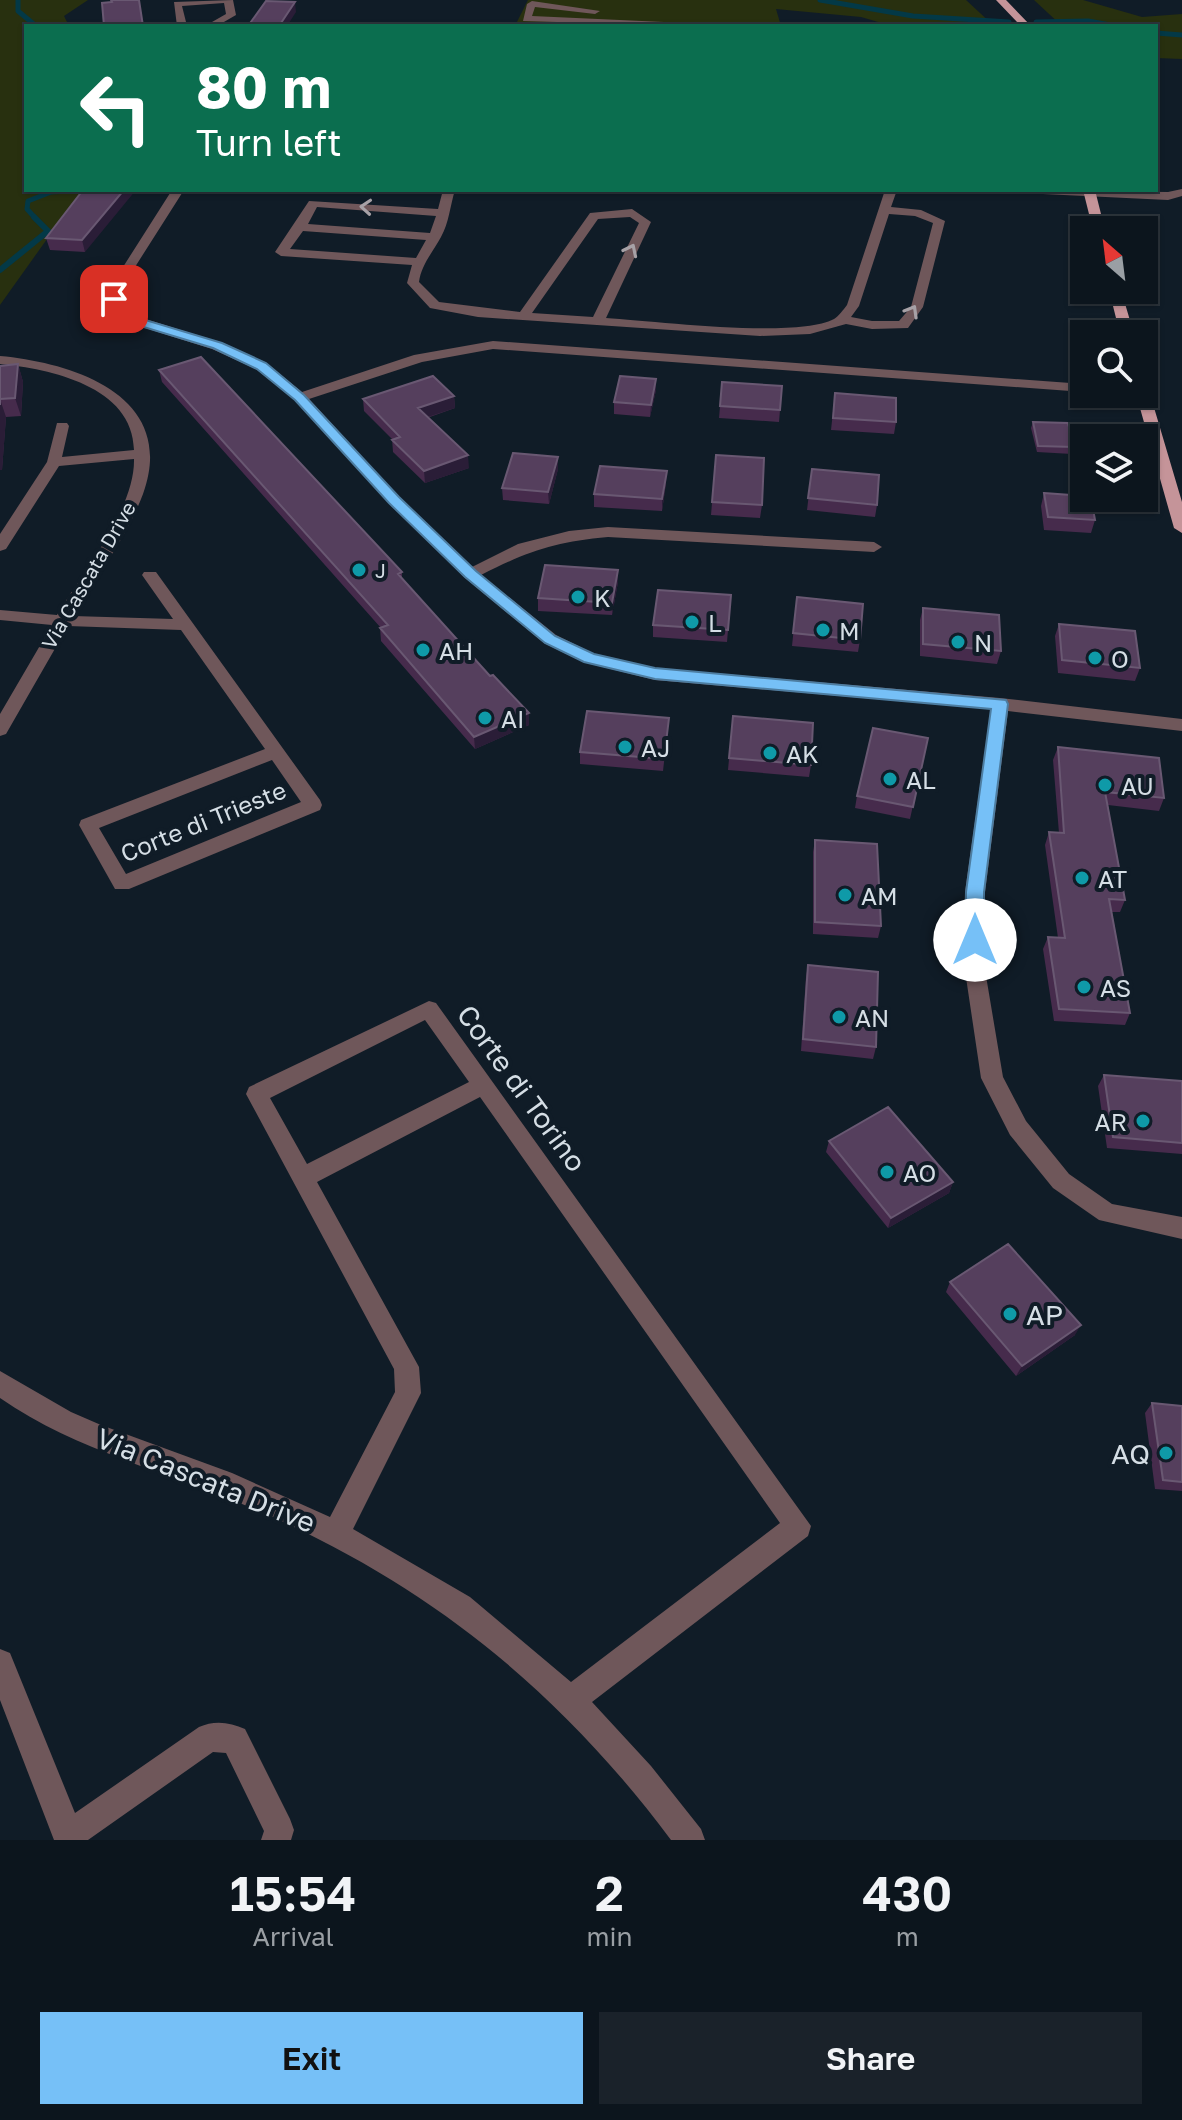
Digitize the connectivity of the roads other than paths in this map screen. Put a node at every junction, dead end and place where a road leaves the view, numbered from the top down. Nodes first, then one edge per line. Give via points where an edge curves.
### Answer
1 (227, 0) edge
2 (1001, 0) edge
3 (595, 11) dead end
4 (182, 24) edge
5 (214, 24) edge
6 (634, 24) edge
7 (1024, 24) edge
8 (1158, 184) edge
9 (1182, 191) edge
10 (177, 192) edge
11 (449, 192) edge
12 (891, 192) edge
13 (1089, 192) edge
14 (1105, 192) edge
15 (887, 210) junction
16 (444, 213) junction
17 (1095, 216) edge
18 (300, 227) junction
19 (435, 237) junction
20 (421, 262) junction
21 (524, 315) junction
22 (843, 319) junction
23 (598, 320) junction
24 (0, 360) edge
25 (1070, 387) edge
26 (300, 397) junction
27 (1147, 408) edge
28 (62, 426) dead end
29 (143, 454) junction
30 (54, 462) junction
31 (1182, 528) edge
32 (0, 546) edge
33 (874, 547) dead end
34 (470, 574) junction
35 (150, 575) dead end
36 (0, 615) edge
37 (62, 621) junction
38 (187, 625) junction
39 (1000, 704) junction
40 (1182, 725) edge
41 (0, 730) edge
42 (276, 752) junction
43 (483, 1085) junction
44 (303, 1178) junction
45 (1182, 1228) edge
46 (5, 1395) edge
47 (336, 1533) junction
48 (0, 1663) edge
49 (570, 1701) junction
50 (69, 1838) edge
51 (276, 1840) edge
52 (690, 1840) edge

1 - 4 street via 177,4
1 - 5 street via 231,15
2 - 7 main road
3 - 6 street via 532,4 526,19
8 - 9 street
9 - 14 street via 1168,196
10 - 26 street via 115,289 120,310 131,319 261,366
11 - 16 street
12 - 15 street
13 - 17 main road
15 - 22 street via 853,306
22 -> 15 street via 903,325 917,307 939,221
16 -> 18 street via 313,203
16 - 19 street
18 - 19 street
18 - 20 street via 281,252
19 - 20 street
20 - 21 street via 413,283 435,305
21 - 23 street
23 -> 21 street via 645,222 632,213 594,216
22 - 23 street via 810,330 760,332
24 - 29 street via 56,368 101,387 134,421
25 - 26 street via 493,345 406,361
26 - 34 street
27 - 31 main road
28 - 30 street
29 - 30 street
29 - 37 street, Via Cascata Drive via 133,499
30 - 32 street
33 - 34 street via 608,532 524,547
34 - 39 street via 550,639 589,658 655,674
35 - 38 street, Corte di Trieste
36 - 37 street
37 - 38 street
37 - 41 street, Via Cascata Drive
38 - 42 street, Corte di Trieste
39 - 40 street
39 - 45 street via 975,892 974,964 992,1078 1018,1128 1061,1181 1107,1213
42 - 42 street, Corte di Trieste via 313,805 122,884 88,825
43 - 44 street
43 - 44 street, Corte di Torino via 429,1009 257,1094
43 - 49 street, Corte di Torino via 798,1526
44 - 47 street, Corte di Torino via 406,1367 408,1393
46 - 47 street, Via Cascata Drive via 100,1439 264,1499
47 - 49 street, Via Cascata Drive via 465,1609
48 - 50 street
49 - 52 street, Via Cascata Drive
50 - 51 street via 209,1737 235,1739 279,1830

